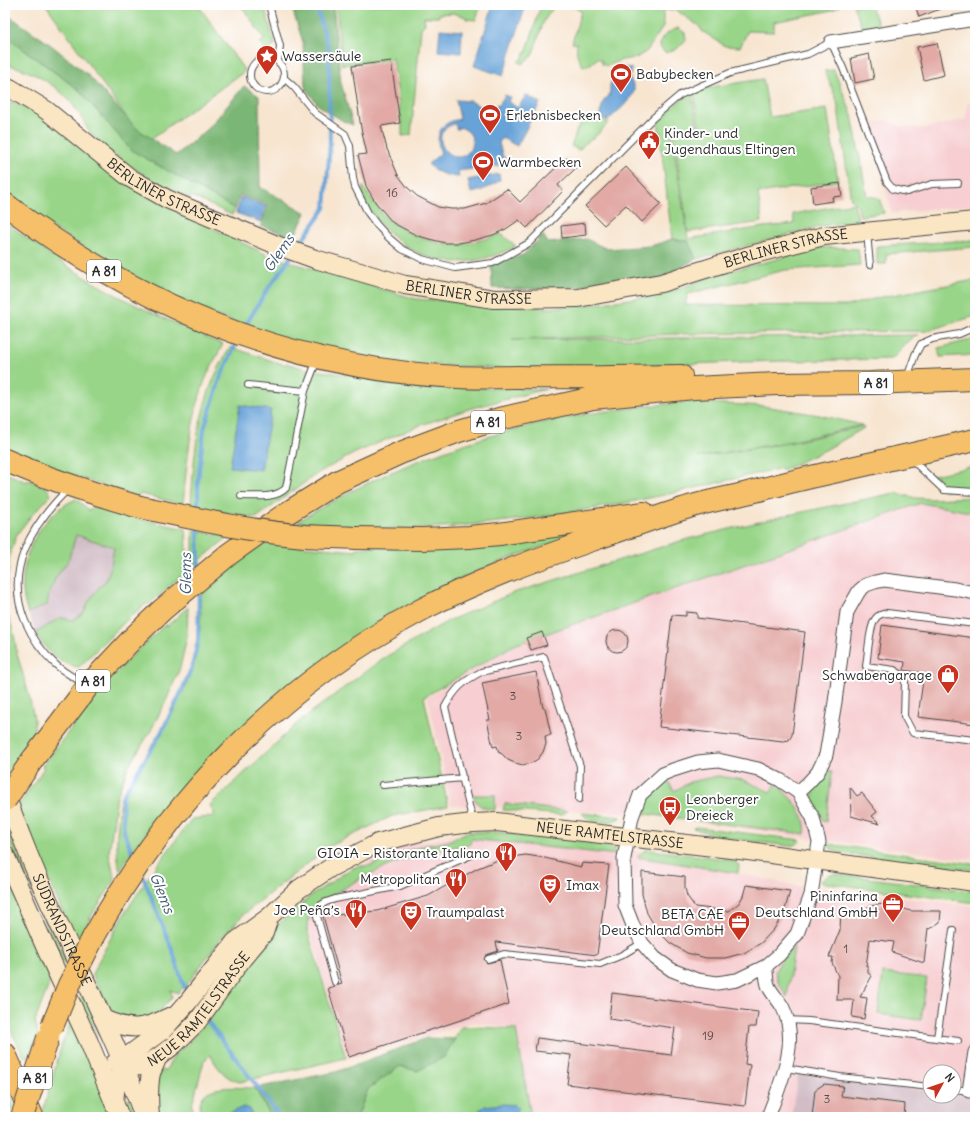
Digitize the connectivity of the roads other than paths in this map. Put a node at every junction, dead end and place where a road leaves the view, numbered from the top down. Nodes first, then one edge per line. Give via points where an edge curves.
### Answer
1 (269, 5) edge
2 (975, 19) edge
3 (831, 42) junction
4 (278, 62) junction
5 (284, 78) junction
6 (5, 86) edge
7 (5, 95) edge
8 (26, 97) junction
9 (958, 183) dead end
10 (5, 204) edge
11 (975, 221) edge
12 (866, 232) junction
13 (870, 265) dead end
14 (975, 327) edge
15 (318, 357) junction
16 (975, 379) edge
17 (905, 381) junction
18 (777, 384) junction
19 (248, 385) dead end
20 (305, 391) junction
21 (975, 440) edge
22 (907, 455) junction
23 (12, 463) edge
24 (71, 485) junction
25 (975, 492) edge
26 (241, 496) dead end
27 (693, 506) junction
28 (975, 593) edge
29 (975, 624) edge
30 (88, 686) junction
31 (975, 740) edge
32 (463, 778) junction
33 (383, 785) dead end
34 (5, 791) edge
35 (798, 792) junction
36 (580, 799) dead end
37 (5, 800) edge
38 (473, 823) junction
39 (627, 837) junction
40 (5, 855) edge
41 (470, 855) dead end
42 (816, 860) junction
43 (975, 882) edge
44 (269, 917) junction
45 (953, 930) dead end
46 (642, 943) junction
47 (488, 959) dead end
48 (766, 966) junction
49 (335, 982) dead end
50 (177, 1014) junction
51 (103, 1019) junction
52 (787, 1020) junction
53 (937, 1038) junction
54 (958, 1041) dead end
55 (90, 1042) junction
56 (975, 1052) edge
57 (5, 1054) edge
58 (157, 1058) junction
59 (124, 1065) junction
60 (786, 1068) junction
61 (922, 1086) edge
62 (962, 1090) edge
63 (969, 1091) joint
64 (117, 1110) edge
65 (22, 1117) edge
66 (33, 1117) edge
67 (144, 1117) edge
68 (150, 1117) edge
69 (768, 1117) edge

1 - 4 lane via 280,46
2 - 3 street
3 - 5 lane via 808,54 730,73 680,95 653,118 529,243 493,263 455,268 422,259 402,249 377,225 355,187 350,146 345,134 315,113
3 - 9 lane via 887,182 893,189 907,192 932,184
4 - 5 lane via 283,68
4 - 5 lane via 267,58 256,62 250,79 256,89 268,93 279,88
6 - 8 main road, BERLINER STRASSE
7 - 8 main road
8 - 12 main road, BERLINER STRASSE via 46,110 130,178 167,199 279,246 405,285 494,299 578,298 661,284 747,256 824,236
10 - 15 highway, A 81 via 81,258 145,294 210,323 289,350
11 - 12 main road, BERLINER STRASSE
12 - 13 lane
14 - 17 lane via 921,344 914,355
15 - 18 highway via 363,366 458,377 598,378 700,375
15 - 20 lane
16 - 17 highway, A 81
17 - 18 highway, A 81
18 - 30 highway, A 81 via 694,388 593,398 499,419 400,453 337,482 229,554 162,610
19 - 20 lane
20 - 26 lane via 286,488 276,495
21 - 22 highway, A 81
22 - 25 lane via 944,490
22 - 27 highway, A 81
23 - 24 highway, A 81
24 - 27 highway, A 81, bridge via 136,506 206,521 305,536 357,538 422,539 499,534
24 - 30 lane via 44,516 28,540 18,572 17,594 21,611 35,641 54,664
27 - 65 highway, A 81, bridge via 508,570 451,595 350,653 272,713 223,760 179,810 133,872 98,928 69,985
28 - 35 street via 884,580 866,585 859,591 847,612 826,755 818,772
29 - 31 lane via 881,614 875,618 872,626 866,666 894,670 902,675 905,682 904,716 913,733
30 - 37 highway, A 81, bridge
32 - 33 lane
32 - 36 lane via 445,707 451,696 459,686 481,672 544,657 580,766
32 - 38 lane
34 - 51 main road, SÜDRANDSTRASSE via 31,862
35 - 39 street via 758,769 718,760 698,762 663,774 640,795
35 - 42 street via 813,818 819,842
38 - 39 main road, NEUE RAMTELSTRASSE via 497,822
38 - 44 main road, NEUE RAMTELSTRASSE via 439,827 378,843 307,883
39 - 42 main road, NEUE RAMTELSTRASSE
39 - 46 street via 624,858 625,905
40 - 55 main road, SÜDRANDSTRASSE
41 - 49 lane via 400,886 335,898 321,904 316,916
42 - 43 main road, NEUE RAMTELSTRASSE
42 - 48 street via 810,895 797,934
44 - 50 main road, NEUE RAMTELSTRASSE via 235,942
44 - 58 main road, NEUE RAMTELSTRASSE via 264,933 188,1032
45 - 53 lane
46 - 47 lane via 600,964 504,954
46 - 48 street via 655,958 672,970 697,980 717,984 737,980
48 - 52 street via 768,985 783,1008
50 - 51 main road via 139,1029
50 - 59 main road, NEUE RAMTELSTRASSE via 163,1030 129,1055
51 - 59 main road, SÜDRANDSTRASSE
52 - 53 lane
52 - 60 street via 790,1036
53 - 54 lane
55 - 59 main road via 98,1055
55 - 64 main road, SÜDRANDSTRASSE
56 - 63 street
57 - 66 highway
58 - 59 main road, NEUE RAMTELSTRASSE via 142,1066
58 - 68 main road via 149,1088
59 - 64 main road via 116,1082
59 - 67 main road, SÜDRANDSTRASSE
60 - 61 lane
60 - 69 street
62 - 63 lane

